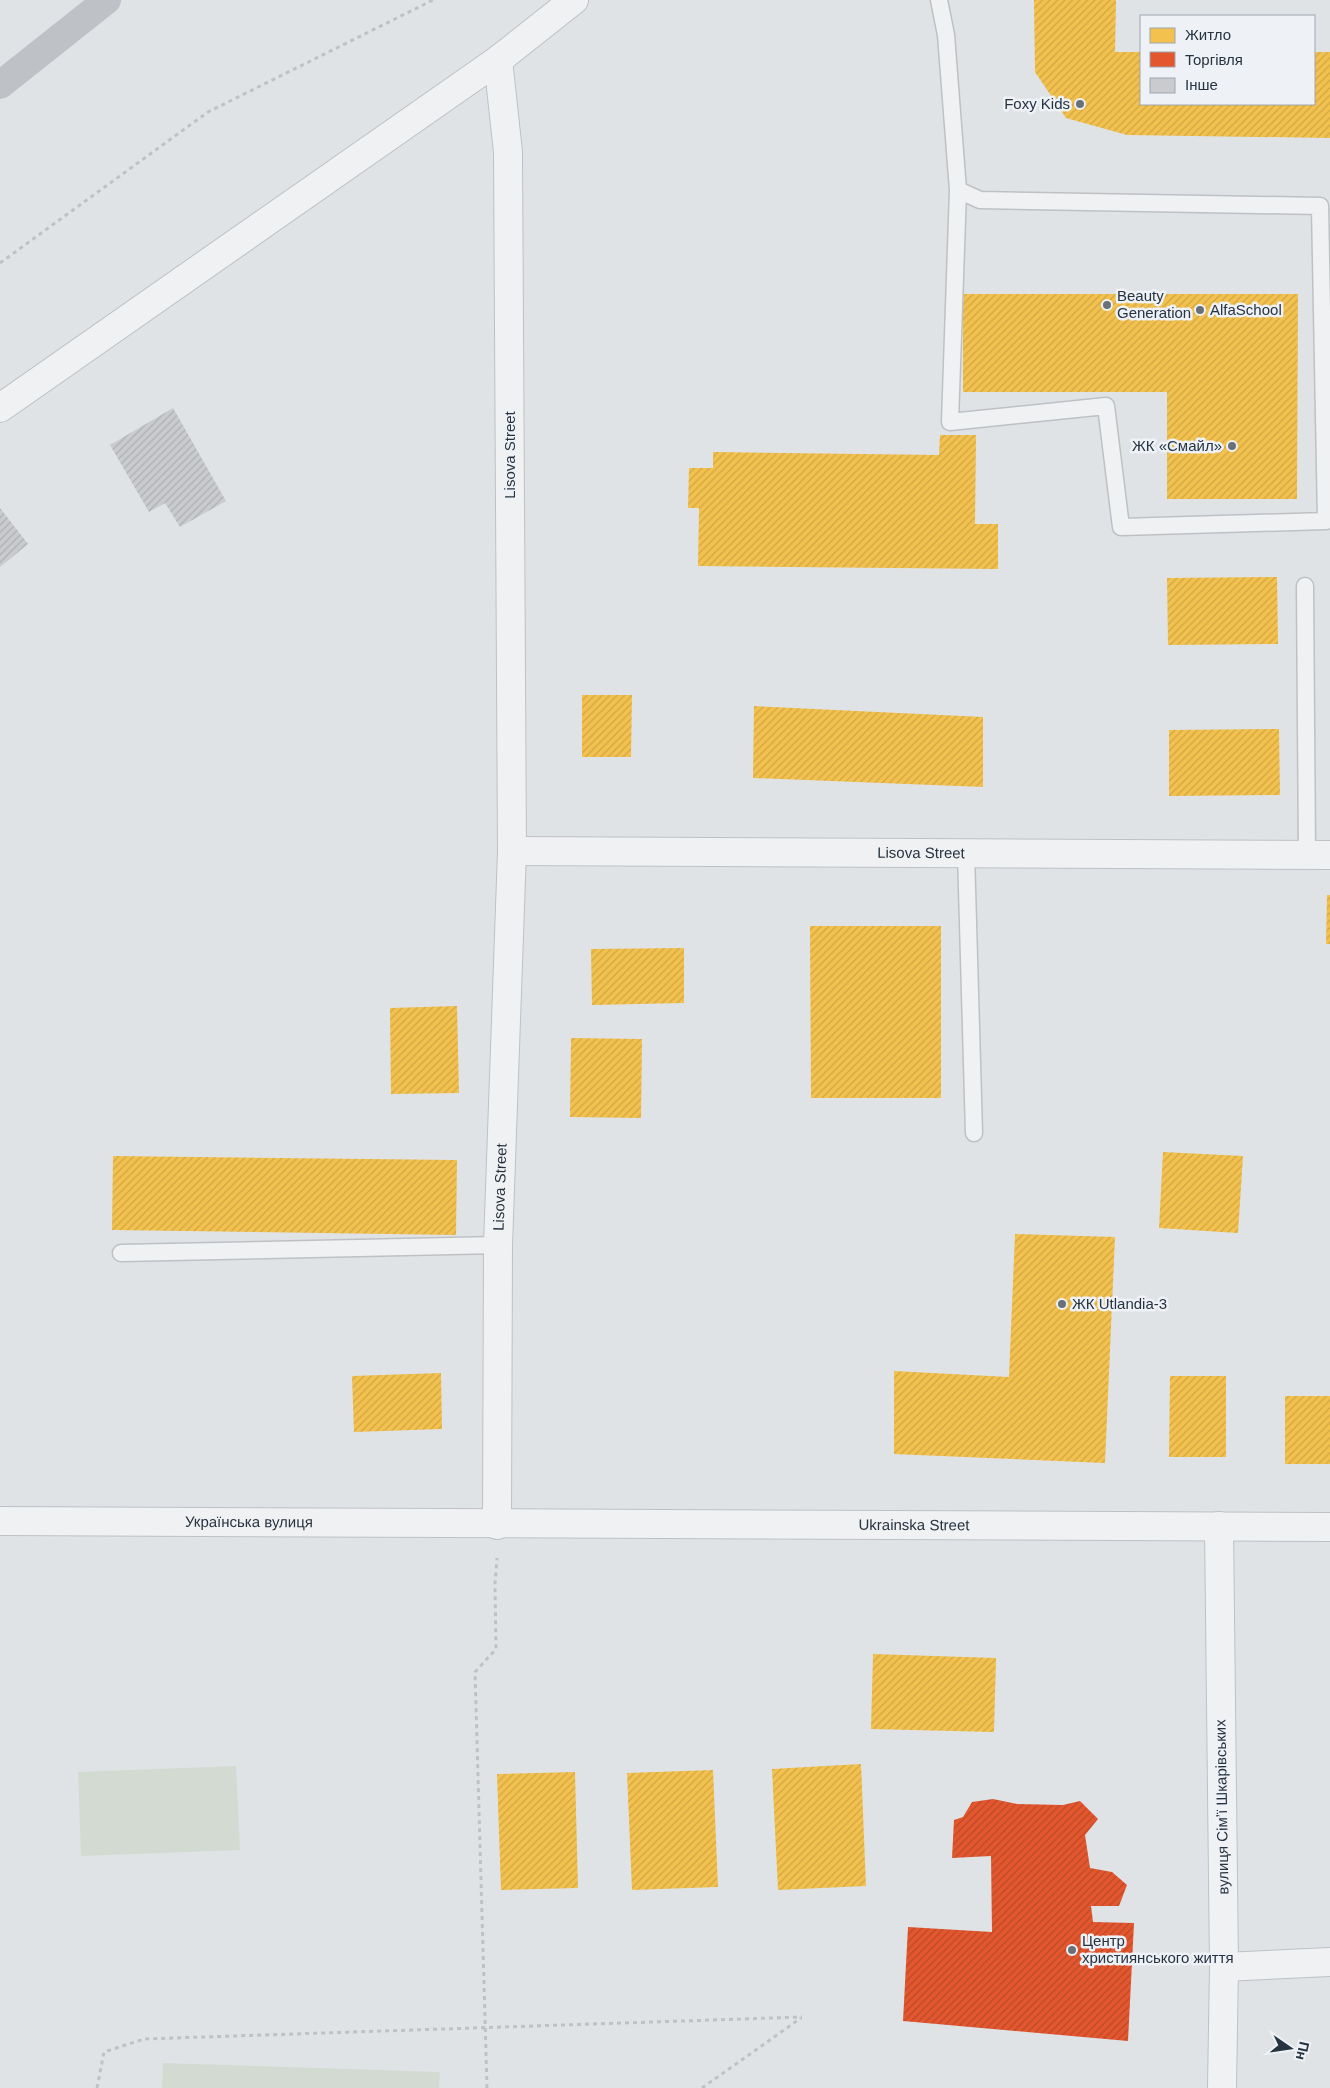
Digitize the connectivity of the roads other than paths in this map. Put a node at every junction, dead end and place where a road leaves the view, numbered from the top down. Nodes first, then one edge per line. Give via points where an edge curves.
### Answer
1 (107, 0) edge
2 (574, 0) edge
3 (939, 0) edge
4 (498, 60) junction
5 (0, 85) edge
6 (958, 190) junction
7 (1325, 206) edge
8 (0, 408) edge
9 (1305, 586) dead end
10 (512, 851) junction
11 (966, 853) junction
12 (1319, 855) edge
13 (974, 1133) dead end
14 (498, 1245) junction
15 (121, 1253) dead end
16 (0, 1521) edge
17 (497, 1525) junction
18 (1219, 1526) junction
19 (1330, 1527) edge
20 (1330, 1962) edge
21 (1224, 1967) junction
22 (1222, 2088) edge

1 - 5 main road
2 - 4 street
3 - 6 lane via 946,35
4 - 8 street
4 - 10 street, Lisova Street via 508,152
6 - 7 lane via 980,200
6 - 7 lane via 950,422 1106,406 1121,527 1326,521
9 - 12 lane
10 - 11 street, Lisova Street
10 - 14 street, Lisova Street
11 - 12 street, Lisova Street
11 - 13 lane
14 - 15 lane
14 - 17 street, Lisova Street
16 - 17 street, Українська вулиця
17 - 18 street, Ukrainska Street
18 - 19 street, Ukrainska Street
18 - 21 street, вулиця Сімʼї Шкарівських
20 - 21 street
21 - 22 street, вулиця Сімʼї Шкарівських

